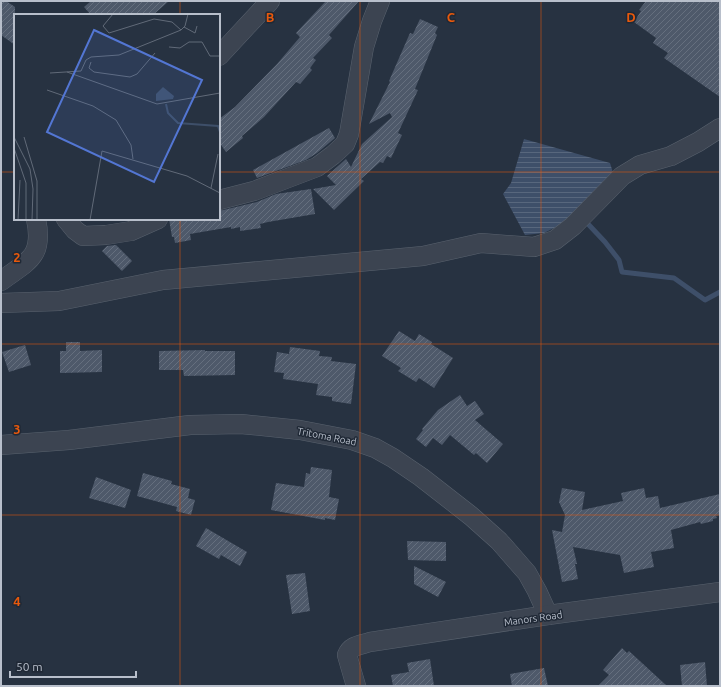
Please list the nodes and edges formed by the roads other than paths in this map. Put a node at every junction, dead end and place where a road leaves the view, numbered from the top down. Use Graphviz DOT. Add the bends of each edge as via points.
graph roads {
  1 [pos="270,1"];
  2 [pos="380,1"];
  3 [pos="220,55"];
  4 [pos="720,128"];
  5 [pos="220,200"];
  6 [pos="36,220"];
  7 [pos="67,220"];
  8 [pos="156,220"];
  9 [pos="1,281"];
  10 [pos="1,303"];
  11 [pos="1,444"];
  12 [pos="720,592"];
  13 [pos="548,615"];
  14 [pos="356,686"];
  1 -- 3 [label="street"];
  2 -- 5 [label="street" via="364,47 349,134 345,144 317,167 254,191"];
  4 -- 10 [label="street" via="671,156 640,165 622,176 573,226 555,240 534,247 481,243 423,256 162,280 59,301"];
  6 -- 9 [label="street" via="38,241 30,260"];
  7 -- 8 [label="street" via="83,236 131,231"];
  11 -- 13 [label="street, Tritoma Road" via="69,440 190,425 241,424 300,430 352,440 393,458 471,516 499,541 527,572"];
  12 -- 13 [label="street, Manors Road"];
  13 -- 14 [label="street, Manors Road" via="370,642 354,647 347,655"];
}
